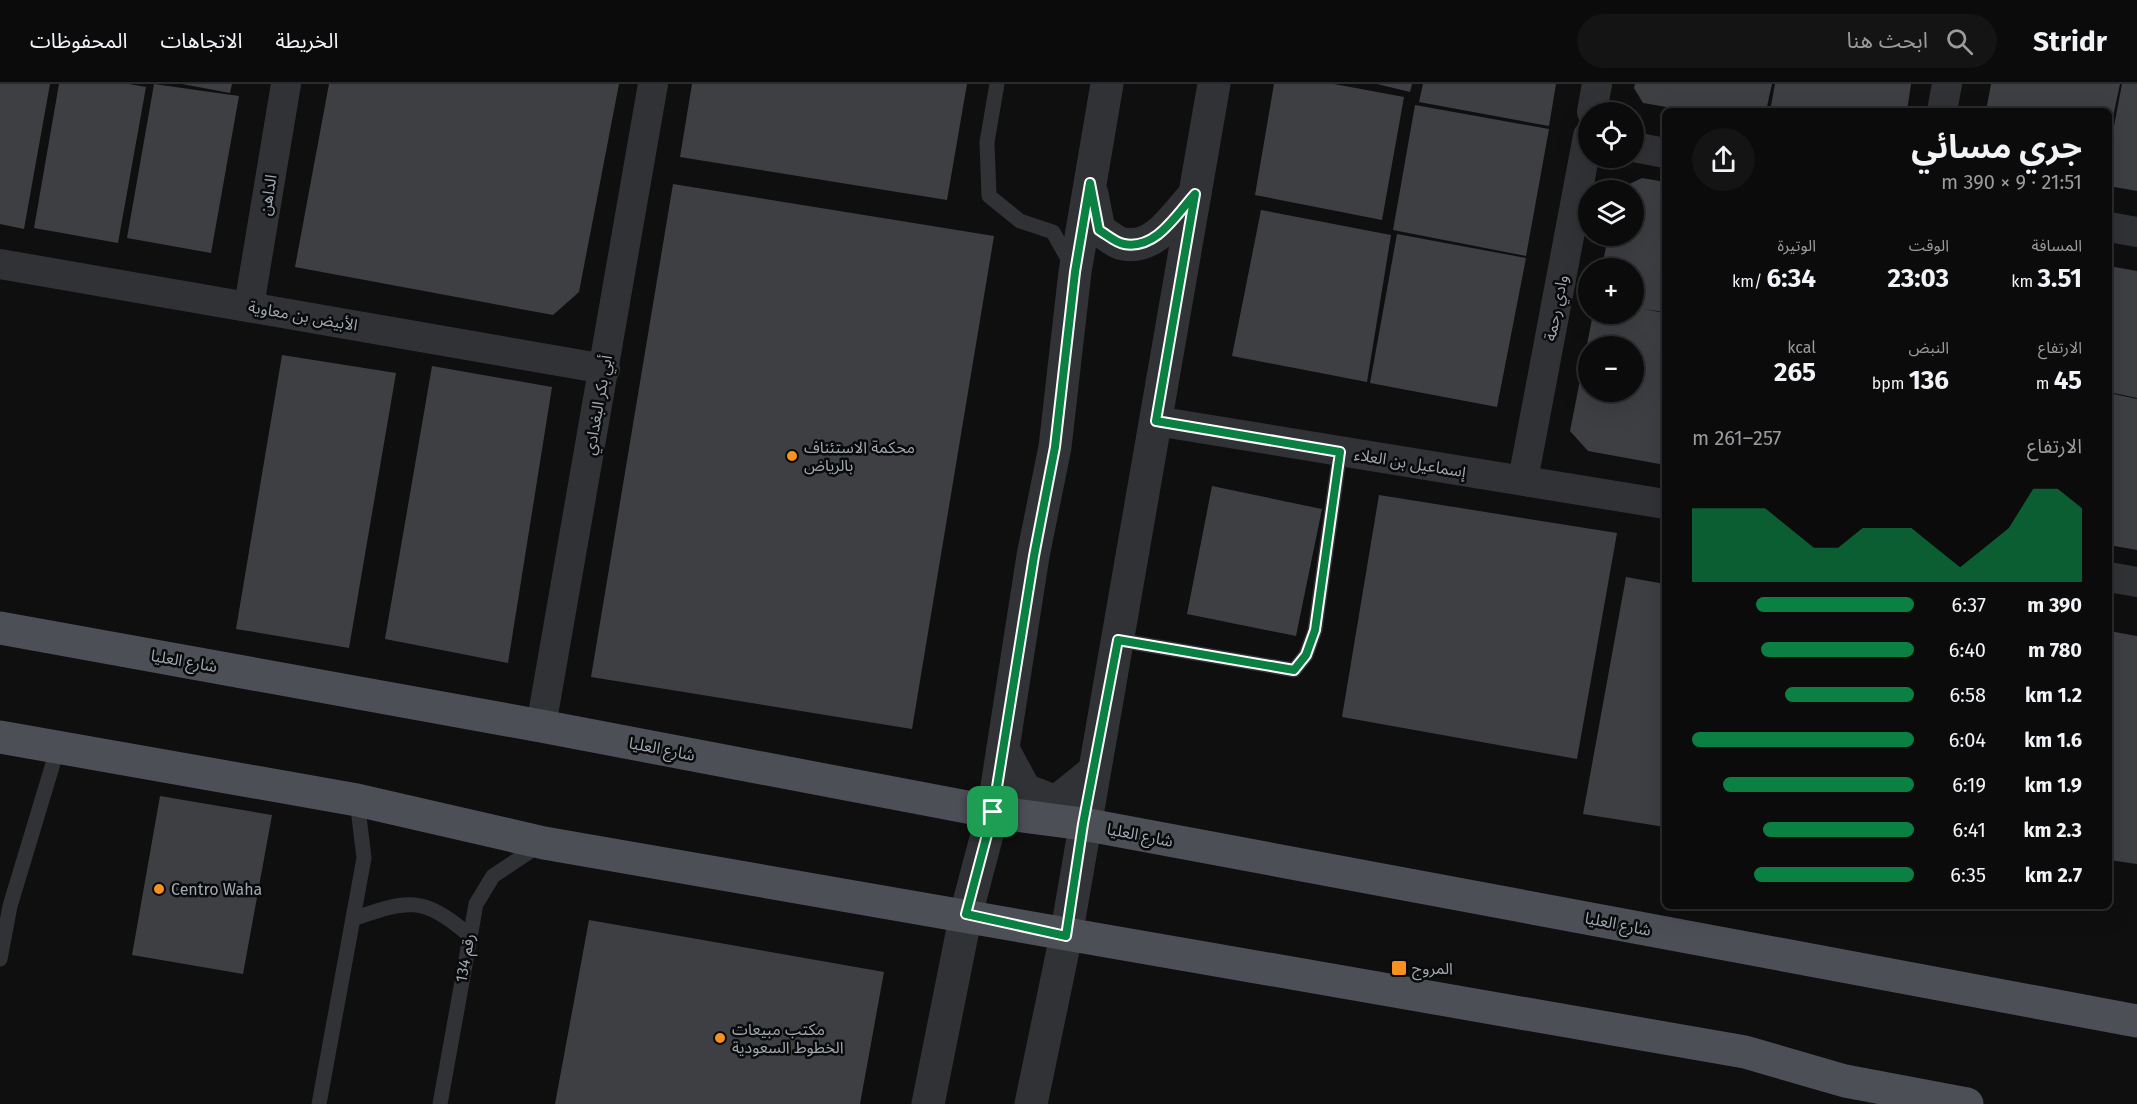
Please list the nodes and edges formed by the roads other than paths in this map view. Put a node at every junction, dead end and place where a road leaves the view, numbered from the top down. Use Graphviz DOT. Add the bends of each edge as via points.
graph roads {
  1 [pos="286,84"];
  2 [pos="653,84"];
  3 [pos="997,84"];
  4 [pos="1107,84"];
  5 [pos="1214,84"];
  6 [pos="1597,84"];
  7 [pos="1947,84"];
  8 [pos="1594,102"];
  9 [pos="1943,108"];
  10 [pos="1644,149"];
  11 [pos="1662,152"];
  12 [pos="1582,168"];
  13 [pos="1090,183"];
  14 [pos="1195,194"];
  15 [pos="2112,228"];
  16 [pos="2137,232"];
  17 [pos="0,264"];
  18 [pos="1075,272"];
  19 [pos="249,306"];
  20 [pos="605,369"];
  21 [pos="1156,421"];
  22 [pos="1340,452"];
  23 [pos="1523,480"];
  24 [pos="1662,503"];
  25 [pos="2112,578"];
  26 [pos="2137,582"];
  27 [pos="0,628"];
  28 [pos="1118,640"];
  29 [pos="541,726"];
  30 [pos="0,737"];
  31 [pos="58,747"];
  32 [pos="1003,749"];
  33 [pos="1093,772"];
  34 [pos="357,800"];
  35 [pos="993,812"];
  36 [pos="1083,824"];
  37 [pos="544,843"];
  38 [pos="966,914"];
  39 [pos="353,919"];
  40 [pos="469,935"];
  41 [pos="1066,936"];
  42 [pos="0,959"];
  43 [pos="2137,1021"];
  44 [pos="319,1104"];
  45 [pos="440,1104"];
  46 [pos="928,1104"];
  47 [pos="1032,1104"];
  48 [pos="1966,1104"];
  1 -- 19 [label="street, الداهن"];
  2 -- 20 [label="street, أبي بكر البغدادي"];
  3 -- 18 [label="lane" via="987,142 989,196 1020,221 1053,232"];
  4 -- 13 [label="street"];
  5 -- 14 [label="street"];
  6 -- 8 [label="street"];
  7 -- 9 [label="street"];
  10 -- 11 [label="street"];
  12 -- 23 [label="street, وادي رحمة"];
  13 -- 14 [label="street" via="1099,230 1122,244 1143,244 1158,234"];
  13 -- 18 [label="street"];
  14 -- 21 [label="street"];
  15 -- 16 [label="street"];
  17 -- 19 [label="street, الأبيض بن معاوية"];
  18 -- 32 [label="street" via="1055,447"];
  19 -- 20 [label="street, الأبيض بن معاوية"];
  20 -- 29 [label="street, أبي بكر البغدادي"];
  21 -- 22 [label="street, إسماعيل بن العلاء"];
  21 -- 28 [label="street"];
  22 -- 23 [label="street, إسماعيل بن العلاء"];
  22 -- 28 [label="lane" via="1315,630 1306,655 1294,670"];
  23 -- 24 [label="street, إسماعيل بن العلاء"];
  25 -- 26 [label="street"];
  27 -- 29 [label="main road, شارع العليا"];
  28 -- 33 [label="street"];
  29 -- 35 [label="main road, شارع العليا"];
  30 -- 31 [label="main road"];
  31 -- 34 [label="main road"];
  31 -- 42 [label="lane" via="9,906"];
  32 -- 33 [label="street" via="1025,790 1056,801"];
  32 -- 35 [label="street"];
  33 -- 36 [label="street"];
  34 -- 37 [label="main road"];
  34 -- 39 [label="lane" via="364,858"];
  35 -- 36 [label="main road, شارع العليا"];
  35 -- 38 [label="street"];
  36 -- 41 [label="street"];
  36 -- 43 [label="main road, شارع العليا"];
  37 -- 38 [label="main road"];
  37 -- 40 [label="lane, رقم 134" via="493,876 476,904"];
  38 -- 41 [label="main road"];
  38 -- 46 [label="street"];
  39 -- 40 [label="lane" via="394,904 423,904"];
  39 -- 44 [label="lane"];
  40 -- 45 [label="lane, رقم 134"];
  41 -- 47 [label="street"];
  41 -- 48 [label="main road" via="1745,1052 1845,1081"];
}
